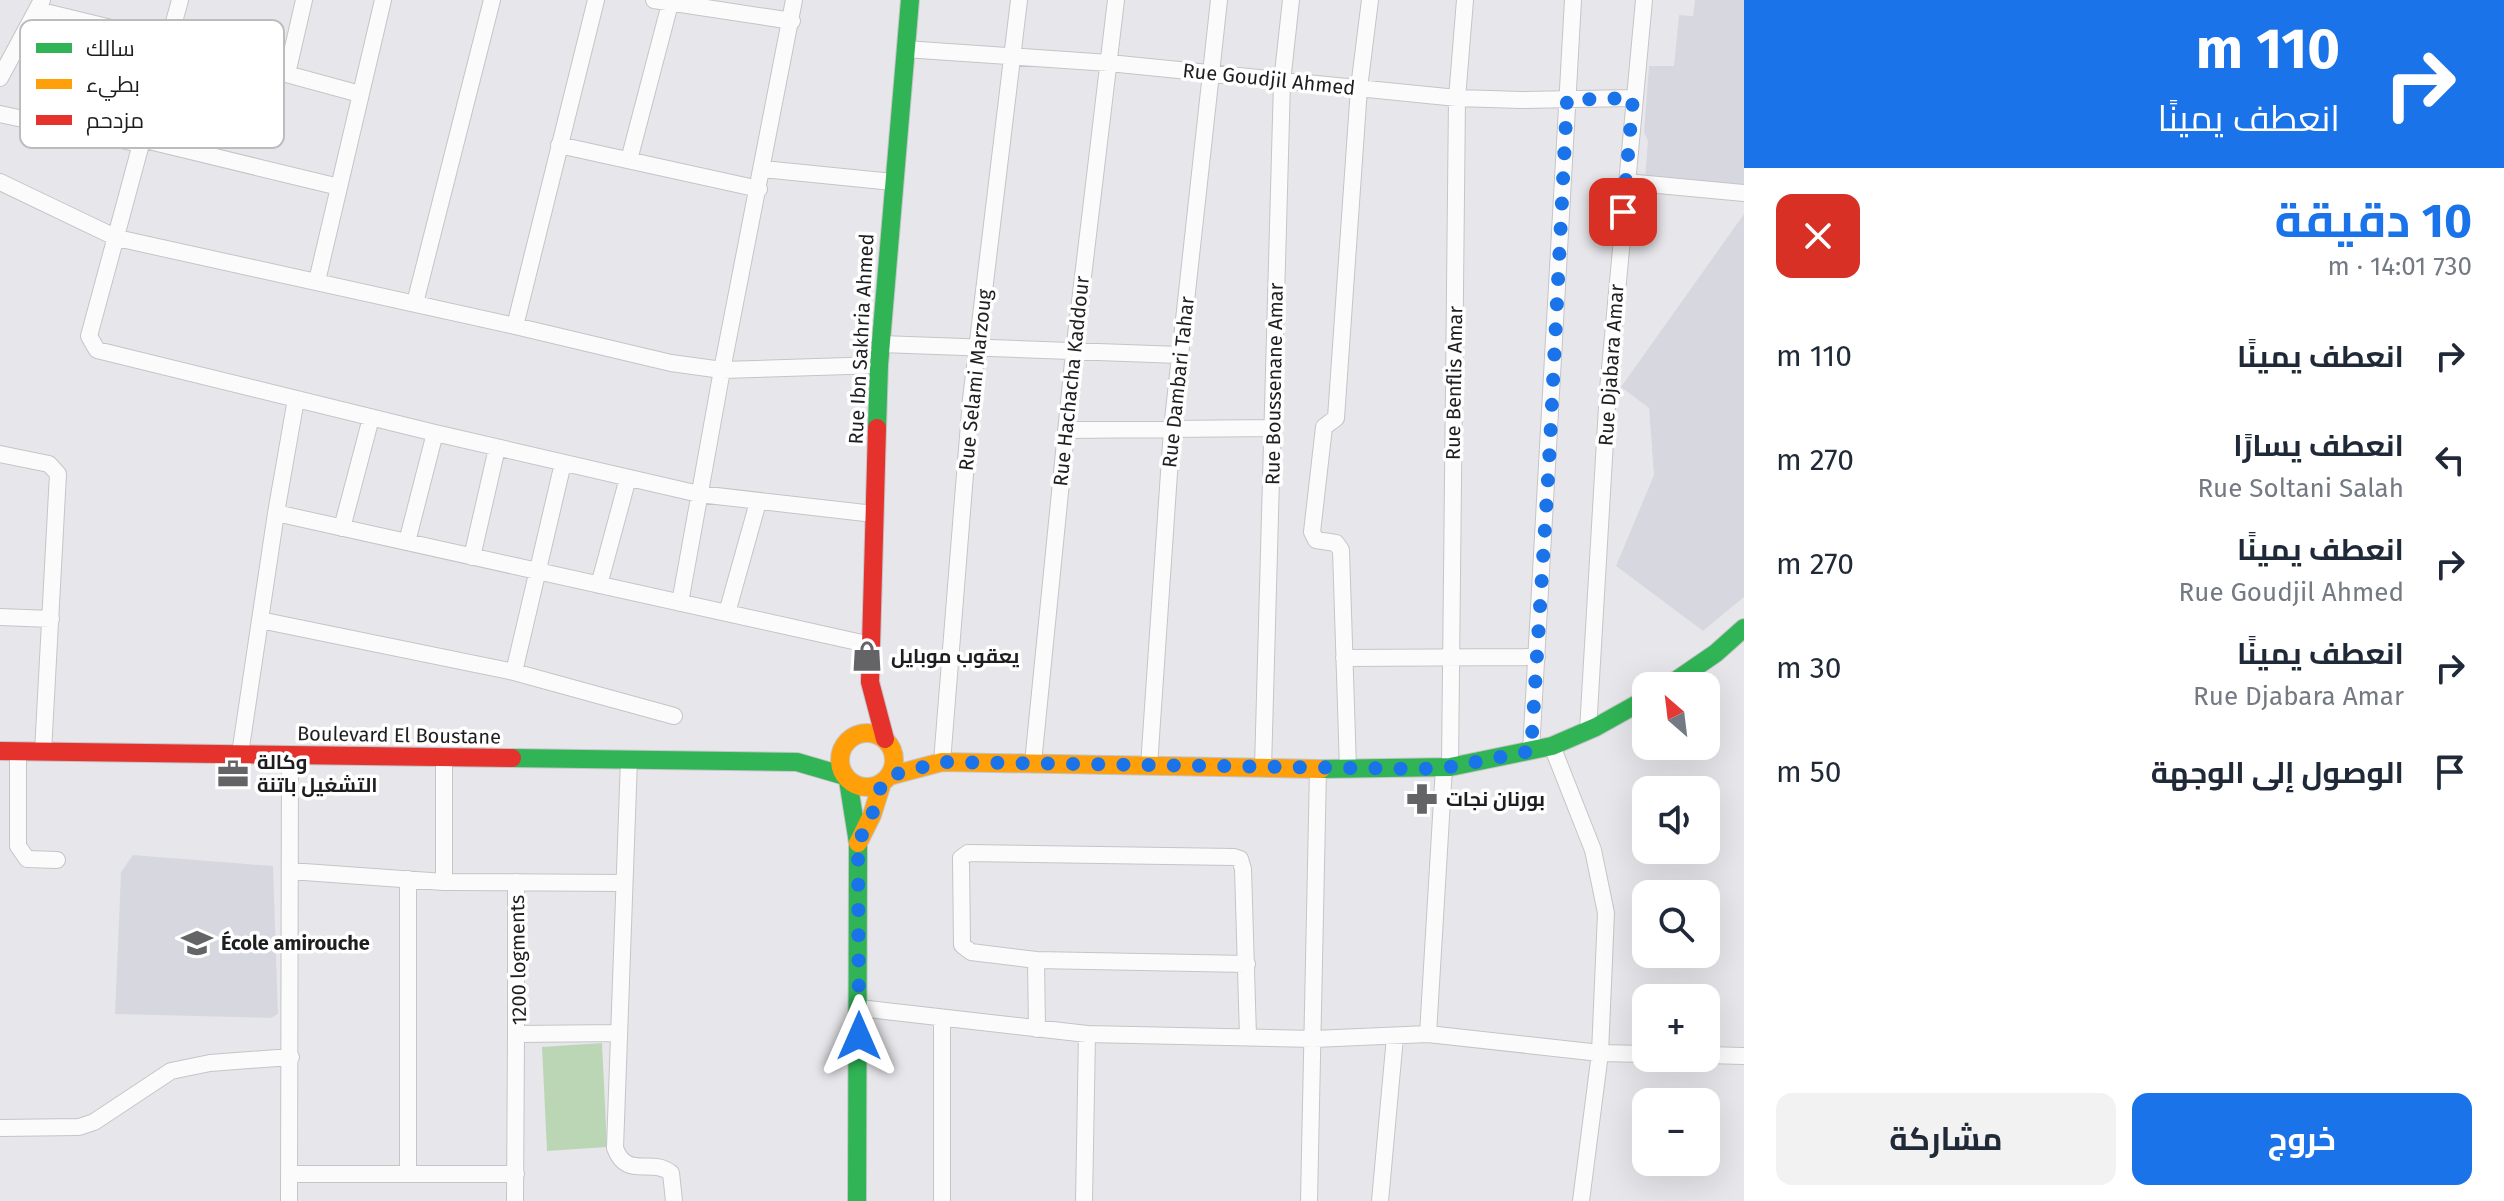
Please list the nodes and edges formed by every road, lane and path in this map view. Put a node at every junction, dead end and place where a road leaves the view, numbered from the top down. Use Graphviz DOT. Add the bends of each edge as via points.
graph roads {
  1 [pos="180,0"];
  2 [pos="304,0"];
  3 [pos="383,0"];
  4 [pos="492,0"];
  5 [pos="596,0"];
  6 [pos="794,0"];
  7 [pos="910,0"];
  8 [pos="1019,0"];
  9 [pos="1116,0"];
  10 [pos="1219,0"];
  11 [pos="1291,0"];
  12 [pos="1370,0"];
  13 [pos="1465,0"];
  14 [pos="1573,0"];
  15 [pos="1644,0"];
  16 [pos="665,1"];
  17 [pos="39,5"];
  18 [pos="92,20"];
  19 [pos="175,20"];
  20 [pos="792,21"];
  21 [pos="20,41"];
  22 [pos="905,49"];
  23 [pos="1013,56"];
  24 [pos="1109,63"];
  25 [pos="284,73"];
  26 [pos="287,74"];
  27 [pos="1211,74"];
  28 [pos="0,78"];
  29 [pos="1282,82"];
  30 [pos="1359,88"];
  31 [pos="360,94"];
  32 [pos="1457,98"];
  33 [pos="1633,98"];
  34 [pos="1567,100"];
  35 [pos="0,114"];
  36 [pos="20,118"];
  37 [pos="559,145"];
  38 [pos="140,148"];
  39 [pos="167,148"];
  40 [pos="629,160"];
  41 [pos="763,169"];
  42 [pos="0,182"];
  43 [pos="893,182"];
  44 [pos="1626,182"];
  45 [pos="339,187"];
  46 [pos="759,189"];
  47 [pos="1744,193"];
  48 [pos="117,238"];
  49 [pos="317,281"];
  50 [pos="415,303"];
  51 [pos="515,326"];
  52 [pos="881,344"];
  53 [pos="978,348"];
  54 [pos="1074,352"];
  55 [pos="1180,355"];
  56 [pos="879,365"];
  57 [pos="722,370"];
  58 [pos="296,399"];
  59 [pos="371,418"];
  60 [pos="1272,428"];
  61 [pos="1172,429"];
  62 [pos="1066,430"];
  63 [pos="435,433"];
  64 [pos="497,448"];
  65 [pos="0,454"];
  66 [pos="563,463"];
  67 [pos="628,478"];
  68 [pos="699,494"];
  69 [pos="758,502"];
  70 [pos="276,513"];
  71 [pos="874,514"];
  72 [pos="342,528"];
  73 [pos="407,542"];
  74 [pos="472,557"];
  75 [pos="539,572"];
  76 [pos="599,585"];
  77 [pos="680,603"];
  78 [pos="727,613"];
  79 [pos="0,617"];
  80 [pos="51,619"];
  81 [pos="260,620"];
  82 [pos="1744,628"];
  83 [pos="871,645"];
  84 [pos="1537,657"];
  85 [pos="1344,658"];
  86 [pos="1450,659"];
  87 [pos="514,672"];
  88 [pos="1688,672"];
  89 [pos="870,682"];
  90 [pos="1632,706"];
  91 [pos="674,716"];
  92 [pos="1588,730"];
  93 [pos="849,739"];
  94 [pos="888,743"];
  95 [pos="1552,746"];
  96 [pos="9,751"];
  97 [pos="1531,751"];
  98 [pos="43,752"];
  99 [pos="240,754"];
  100 [pos="290,755"];
  101 [pos="444,757"];
  102 [pos="629,759"];
  103 [pos="797,762"];
  104 [pos="940,762"];
  105 [pos="1033,763"];
  106 [pos="1149,766"];
  107 [pos="1447,767"];
  108 [pos="1263,768"];
  109 [pos="1318,769"];
  110 [pos="1348,769"];
  111 [pos="847,778"];
  112 [pos="885,779"];
  113 [pos="858,843"];
  114 [pos="57,860"];
  115 [pos="290,871"];
  116 [pos="408,879"];
  117 [pos="444,882"];
  118 [pos="516,882"];
  119 [pos="624,883"];
  120 [pos="1036,960"];
  121 [pos="1247,964"];
  122 [pos="859,1008"];
  123 [pos="942,1019"];
  124 [pos="1037,1029"];
  125 [pos="619,1033"];
  126 [pos="516,1034"];
  127 [pos="1087,1034"];
  128 [pos="1428,1034"];
  129 [pos="1248,1037"];
  130 [pos="1395,1037"];
  131 [pos="1314,1039"];
  132 [pos="1600,1053"];
  133 [pos="1632,1054"];
  134 [pos="1720,1055"];
  135 [pos="1744,1056"];
  136 [pos="291,1057"];
  137 [pos="0,1128"];
  138 [pos="290,1174"];
  139 [pos="408,1174"];
  140 [pos="516,1174"];
  141 [pos="289,1201"];
  142 [pos="515,1201"];
  143 [pos="674,1201"];
  144 [pos="857,1201"];
  145 [pos="942,1201"];
  146 [pos="1084,1201"];
  147 [pos="1309,1201"];
  148 [pos="1380,1201"];
  149 [pos="1581,1201"];
  1 -- 19 [label="street"];
  2 -- 26 [label="street"];
  3 -- 31 [label="street"];
  4 -- 50 [label="street"];
  5 -- 37 [label="street"];
  6 -- 20 [label="street"];
  7 -- 22 [label="main road, Rue Ibn Sakhria Ahmed"];
  8 -- 23 [label="street, Rue Selami Marzoug"];
  9 -- 24 [label="street, Rue Hachacha Kaddour"];
  10 -- 27 [label="street, Rue Dambari Tahar"];
  11 -- 29 [label="street, Rue Boussenane Amar"];
  12 -- 30 [label="street"];
  13 -- 32 [label="street, Rue Benflis Amar"];
  14 -- 34 [label="street"];
  15 -- 33 [label="street, Rue Djabara Amar"];
  16 -- 20 [label="street"];
  16 -- 40 [label="street"];
  17 -- 18 [label="street"];
  20 -- 41 [label="street"];
  21 -- 28 [label="street"];
  22 -- 23 [label="street, Rue Goudjil Ahmed"];
  22 -- 43 [label="main road, Rue Ibn Sakhria Ahmed"];
  23 -- 24 [label="street, Rue Goudjil Ahmed"];
  23 -- 53 [label="street, Rue Selami Marzoug"];
  24 -- 27 [label="street, Rue Goudjil Ahmed"];
  24 -- 54 [label="street, Rue Hachacha Kaddour"];
  25 -- 26 [label="street"];
  26 -- 31 [label="street"];
  27 -- 29 [label="street, Rue Goudjil Ahmed"];
  27 -- 55 [label="street, Rue Dambari Tahar"];
  29 -- 30 [label="street, Rue Goudjil Ahmed"];
  29 -- 60 [label="street, Rue Boussenane Amar"];
  30 -- 32 [label="street, Rue Goudjil Ahmed"];
  30 -- 85 [label="street" via="1336,418 1324,427 1312,532 1316,540 1336,543 1341,550"];
  31 -- 45 [label="street"];
  32 -- 34 [label="street, Rue Goudjil Ahmed"];
  32 -- 86 [label="street, Rue Benflis Amar"];
  33 -- 34 [label="street, Rue Goudjil Ahmed"];
  33 -- 44 [label="street, Rue Djabara Amar"];
  34 -- 84 [label="street"];
  35 -- 36 [label="street"];
  37 -- 40 [label="street"];
  37 -- 51 [label="street"];
  38 -- 48 [label="street"];
  39 -- 45 [label="street"];
  40 -- 46 [label="street"];
  41 -- 43 [label="street"];
  41 -- 46 [label="street"];
  42 -- 48 [label="street"];
  43 -- 52 [label="main road, Rue Ibn Sakhria Ahmed"];
  44 -- 47 [label="street"];
  44 -- 92 [label="street, Rue Djabara Amar"];
  45 -- 49 [label="street"];
  46 -- 57 [label="street"];
  48 -- 49 [label="street"];
  48 -- 58 [label="street" via="89,336 97,350"];
  49 -- 50 [label="street"];
  50 -- 51 [label="street"];
  51 -- 57 [label="street"];
  52 -- 53 [label="street"];
  52 -- 56 [label="main road, Rue Ibn Sakhria Ahmed"];
  53 -- 54 [label="street"];
  53 -- 104 [label="street, Rue Selami Marzoug"];
  54 -- 55 [label="street"];
  54 -- 62 [label="street, Rue Hachacha Kaddour"];
  55 -- 61 [label="street, Rue Dambari Tahar"];
  56 -- 57 [label="street"];
  56 -- 71 [label="main road, Rue Ibn Sakhria Ahmed"];
  57 -- 68 [label="street"];
  58 -- 59 [label="street"];
  58 -- 70 [label="street"];
  59 -- 63 [label="street"];
  59 -- 72 [label="street"];
  60 -- 61 [label="street"];
  60 -- 108 [label="street, Rue Boussenane Amar"];
  61 -- 62 [label="street"];
  61 -- 106 [label="street, Rue Dambari Tahar"];
  62 -- 105 [label="street, Rue Hachacha Kaddour"];
  63 -- 64 [label="street"];
  63 -- 73 [label="street"];
  64 -- 66 [label="street"];
  64 -- 74 [label="street"];
  65 -- 80 [label="street" via="49,464 58,474"];
  66 -- 67 [label="street"];
  66 -- 75 [label="street"];
  67 -- 68 [label="street"];
  67 -- 76 [label="street"];
  68 -- 69 [label="street"];
  68 -- 77 [label="street"];
  69 -- 71 [label="street"];
  69 -- 78 [label="street"];
  70 -- 72 [label="street"];
  70 -- 81 [label="street"];
  71 -- 83 [label="main road, Rue Ibn Sakhria Ahmed"];
  72 -- 73 [label="street"];
  73 -- 74 [label="street"];
  74 -- 75 [label="street"];
  75 -- 76 [label="street"];
  75 -- 87 [label="street"];
  76 -- 77 [label="street"];
  77 -- 78 [label="street"];
  78 -- 83 [label="street"];
  79 -- 80 [label="street"];
  80 -- 98 [label="street"];
  81 -- 87 [label="street"];
  81 -- 99 [label="street"];
  82 -- 88 [label="main road"];
  83 -- 89 [label="main road, Rue Ibn Sakhria Ahmed"];
  84 -- 86 [label="street"];
  84 -- 97 [label="street"];
  85 -- 86 [label="street"];
  85 -- 110 [label="street"];
  86 -- 107 [label="street, Rue Benflis Amar"];
  87 -- 91 [label="street"];
  89 -- 93 [label="main road"];
  89 -- 94 [label="main road"];
  90 -- 92 [label="main road"];
  92 -- 95 [label="main road"];
  93 -- 94 [label="main road" via="871,732"];
  93 -- 103 [label="main road"];
  93 -- 111 [label="main road" via="839,763"];
  94 -- 104 [label="main road"];
  94 -- 112 [label="main road" via="894,765"];
  95 -- 97 [label="main road"];
  95 -- 132 [label="street" via="1593,850 1606,913"];
  96 -- 98 [label="main road, Boulevard El Boustane"];
  96 -- 114 [label="street" via="18,846 27,859"];
  97 -- 107 [label="main road"];
  98 -- 99 [label="main road, Boulevard El Boustane"];
  99 -- 100 [label="main road, Boulevard El Boustane"];
  100 -- 101 [label="main road, Boulevard El Boustane"];
  100 -- 115 [label="street"];
  101 -- 102 [label="main road, Boulevard El Boustane"];
  101 -- 117 [label="street"];
  102 -- 103 [label="main road, Boulevard El Boustane"];
  102 -- 119 [label="street"];
  103 -- 111 [label="main road"];
  104 -- 105 [label="main road"];
  104 -- 112 [label="main road"];
  105 -- 106 [label="main road"];
  106 -- 108 [label="main road"];
  107 -- 110 [label="main road"];
  107 -- 128 [label="street, Rue Benflis Amar"];
  108 -- 109 [label="main road"];
  109 -- 110 [label="main road"];
  109 -- 131 [label="street"];
  111 -- 112 [label="main road" via="863,787"];
  111 -- 113 [label="main road"];
  112 -- 113 [label="main road"];
  113 -- 122 [label="main road"];
  115 -- 116 [label="street"];
  115 -- 136 [label="street"];
  116 -- 117 [label="street"];
  116 -- 139 [label="street"];
  117 -- 118 [label="street"];
  118 -- 119 [label="street"];
  118 -- 126 [label="street, 1200 logments"];
  119 -- 125 [label="street"];
  120 -- 121 [label="street"];
  120 -- 121 [label="street" via="964,948 964,855 1237,858 1243,869"];
  120 -- 124 [label="street"];
  121 -- 129 [label="street"];
  122 -- 123 [label="street"];
  122 -- 144 [label="main road"];
  123 -- 124 [label="street"];
  123 -- 145 [label="street"];
  124 -- 127 [label="street"];
  125 -- 126 [label="street, 1200 logments"];
  125 -- 143 [label="street" via="615,1148 622,1163 662,1167 671,1173"];
  126 -- 140 [label="street"];
  127 -- 129 [label="street"];
  127 -- 146 [label="street"];
  128 -- 130 [label="street"];
  128 -- 132 [label="street"];
  129 -- 131 [label="street"];
  130 -- 131 [label="street"];
  130 -- 148 [label="street"];
  131 -- 147 [label="street"];
  132 -- 133 [label="street"];
  132 -- 149 [label="street"];
  134 -- 135 [label="street"];
  136 -- 137 [label="street" via="171,1071 79,1127"];
  136 -- 138 [label="street"];
  138 -- 139 [label="street"];
  138 -- 141 [label="street"];
  139 -- 140 [label="street"];
  140 -- 142 [label="street"];
}
